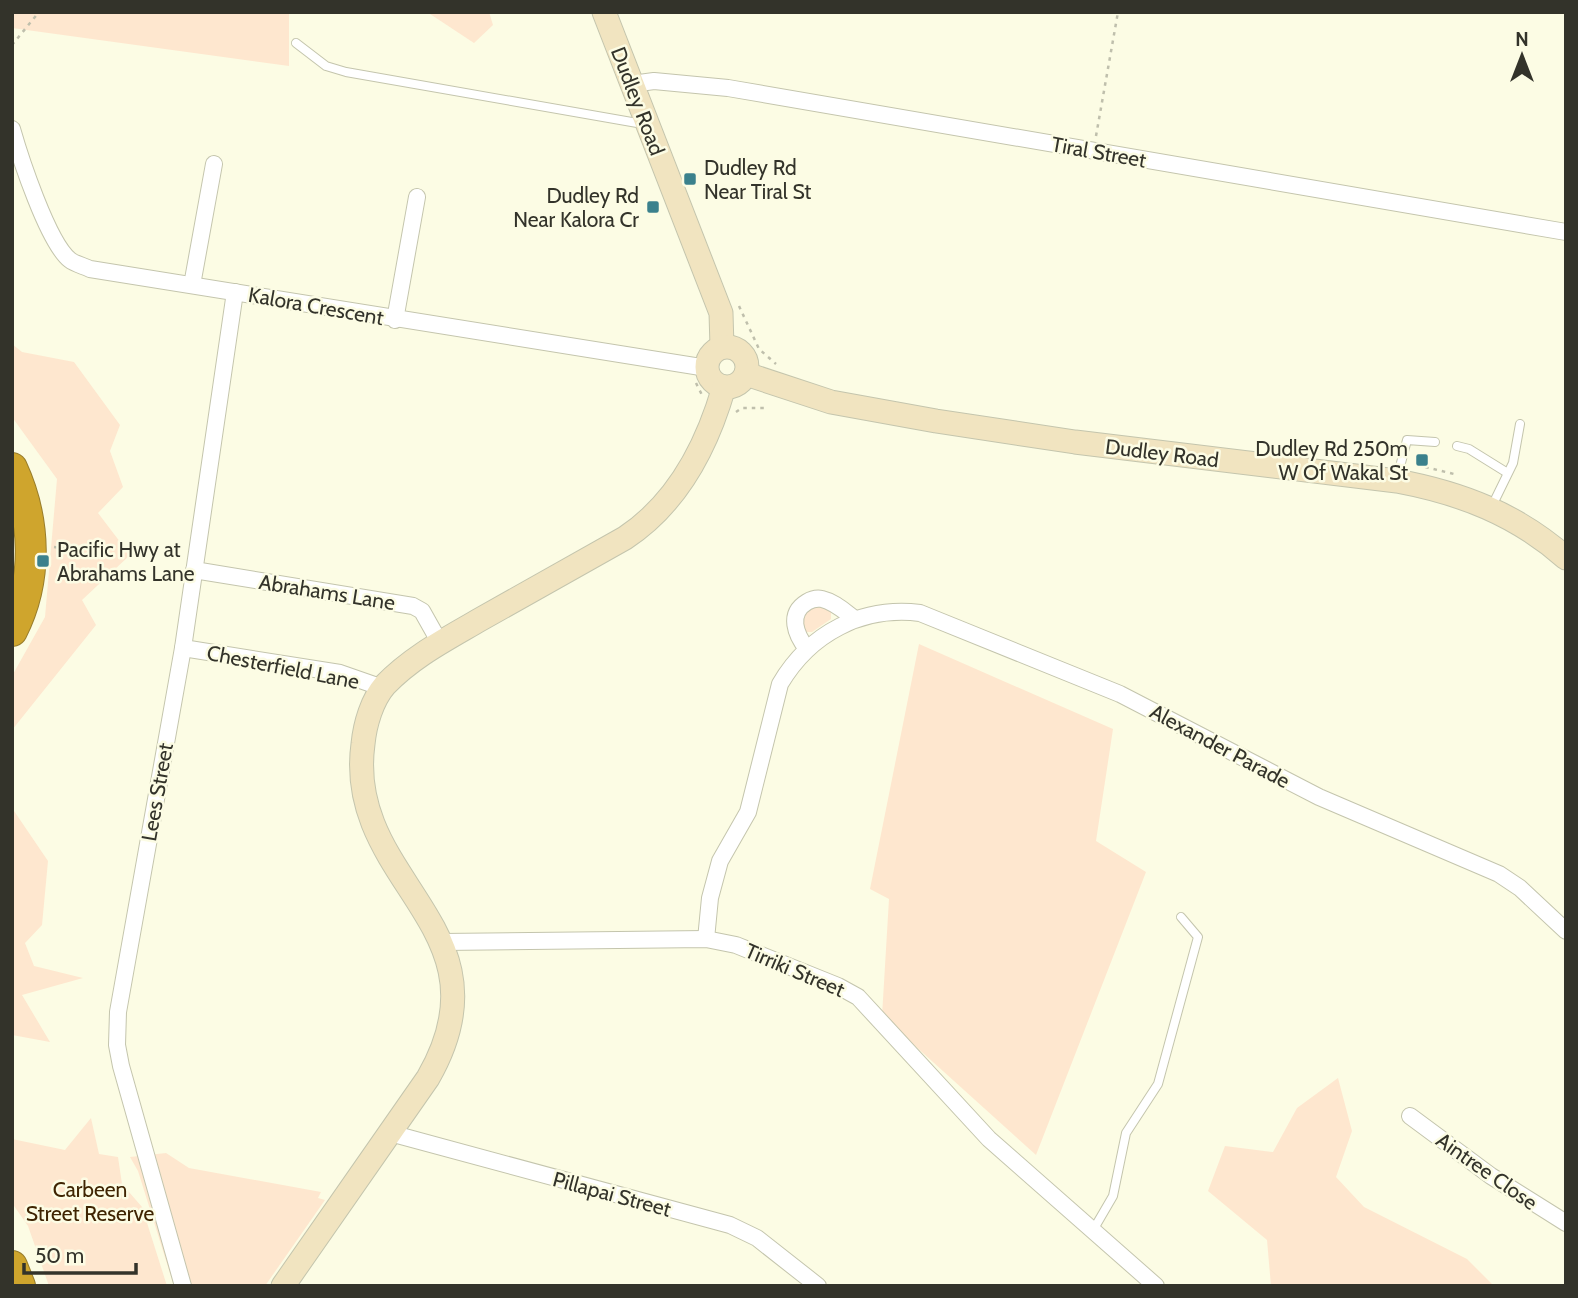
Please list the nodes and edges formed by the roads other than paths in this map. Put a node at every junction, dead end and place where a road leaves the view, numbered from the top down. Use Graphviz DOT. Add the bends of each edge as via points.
graph roads {
  1 [pos="604,12"];
  2 [pos="296,43"];
  3 [pos="632,84"];
  4 [pos="647,125"];
  5 [pos="12,129"];
  6 [pos="214,164"];
  7 [pos="417,197"];
  8 [pos="1566,232"];
  9 [pos="192,285"];
  10 [pos="235,292"];
  11 [pos="395,320"];
  12 [pos="722,347"];
  13 [pos="746,374"];
  14 [pos="701,375"];
  15 [pos="724,387"];
  16 [pos="1520,424"];
  17 [pos="1435,442"];
  18 [pos="1457,446"];
  19 [pos="12,468"];
  20 [pos="1399,472"];
  21 [pos="1506,472"];
  22 [pos="1491,508"];
  23 [pos="1566,558"];
  24 [pos="194,570"];
  25 [pos="855,619"];
  26 [pos="12,631"];
  27 [pos="440,643"];
  28 [pos="183,648"];
  29 [pos="807,649"];
  30 [pos="383,688"];
  31 [pos="1181,917"];
  32 [pos="1566,931"];
  33 [pos="706,939"];
  34 [pos="442,942"];
  35 [pos="1410,1116"];
  36 [pos="390,1133"];
  37 [pos="1566,1223"];
  38 [pos="1092,1232"];
  39 [pos="12,1266"];
  40 [pos="1150,1284"];
  41 [pos="20,1286"];
  42 [pos="183,1286"];
  43 [pos="283,1286"];
  44 [pos="818,1286"];
  1 -- 3 [label="main road, Dudley Road"];
  2 -- 4 [label="lane" via="326,66 346,72"];
  3 -- 4 [label="main road, Dudley Road"];
  3 -- 8 [label="street, Tiral Street" via="654,80 728,88"];
  4 -- 12 [label="main road, Dudley Road" via="721,313"];
  5 -- 9 [label="street, Kalora Crescent" via="30,184 70,260 90,269"];
  6 -- 9 [label="street"];
  7 -- 11 [label="street"];
  9 -- 10 [label="street, Kalora Crescent"];
  10 -- 11 [label="street, Kalora Crescent"];
  10 -- 24 [label="street, Lees Street"];
  11 -- 14 [label="street, Kalora Crescent"];
  12 -- 13 [label="main road" via="744,355"];
  12 -- 14 [label="main road" via="711,354"];
  13 -- 15 [label="main road" via="738,383"];
  13 -- 20 [label="main road, Dudley Road" via="831,402 1075,442"];
  14 -- 15 [label="main road"];
  15 -- 27 [label="main road" via="698,456 651,518 625,538"];
  16 -- 21 [label="lane" via="1514,460"];
  17 -- 20 [label="lane" via="1407,440"];
  18 -- 21 [label="lane"];
  19 -- 26 [label="highway" via="28,518 32,562 28,589"];
  20 -- 22 [label="main road, Dudley Road"];
  21 -- 22 [label="lane"];
  22 -- 23 [label="main road, Dudley Road"];
  24 -- 27 [label="street, Abrahams Lane" via="413,606 422,611"];
  24 -- 28 [label="street, Lees Street"];
  25 -- 29 [label="street, Alexander Parade"];
  25 -- 29 [label="street" via="825,600 804,603 795,620 798,637"];
  25 -- 32 [label="street, Alexander Parade" via="894,610 920,613 1120,694 1287,782 1499,874"];
  27 -- 30 [label="main road" via="421,653"];
  28 -- 30 [label="street, Chesterfield Lane" via="340,673"];
  28 -- 42 [label="street, Lees Street" via="118,1012 117,1045"];
  29 -- 33 [label="street, Alexander Parade" via="790,667 777,692 748,812 720,861"];
  30 -- 34 [label="main road" via="365,729 362,776 366,805 384,849"];
  31 -- 38 [label="lane" via="1198,937 1190,972 1158,1084 1126,1133 1113,1196"];
  33 -- 34 [label="street, Tirriki Street"];
  33 -- 38 [label="street, Tirriki Street" via="736,945 858,997 980,1130"];
  34 -- 36 [label="main road" via="455,996 449,1030 437,1062"];
  35 -- 37 [label="street, Aintree Close" via="1491,1176"];
  36 -- 43 [label="main road"];
  36 -- 44 [label="street, Pillapai Street" via="730,1225 757,1238"];
  38 -- 40 [label="street, Tirriki Street"];
  39 -- 41 [label="highway"];
}
